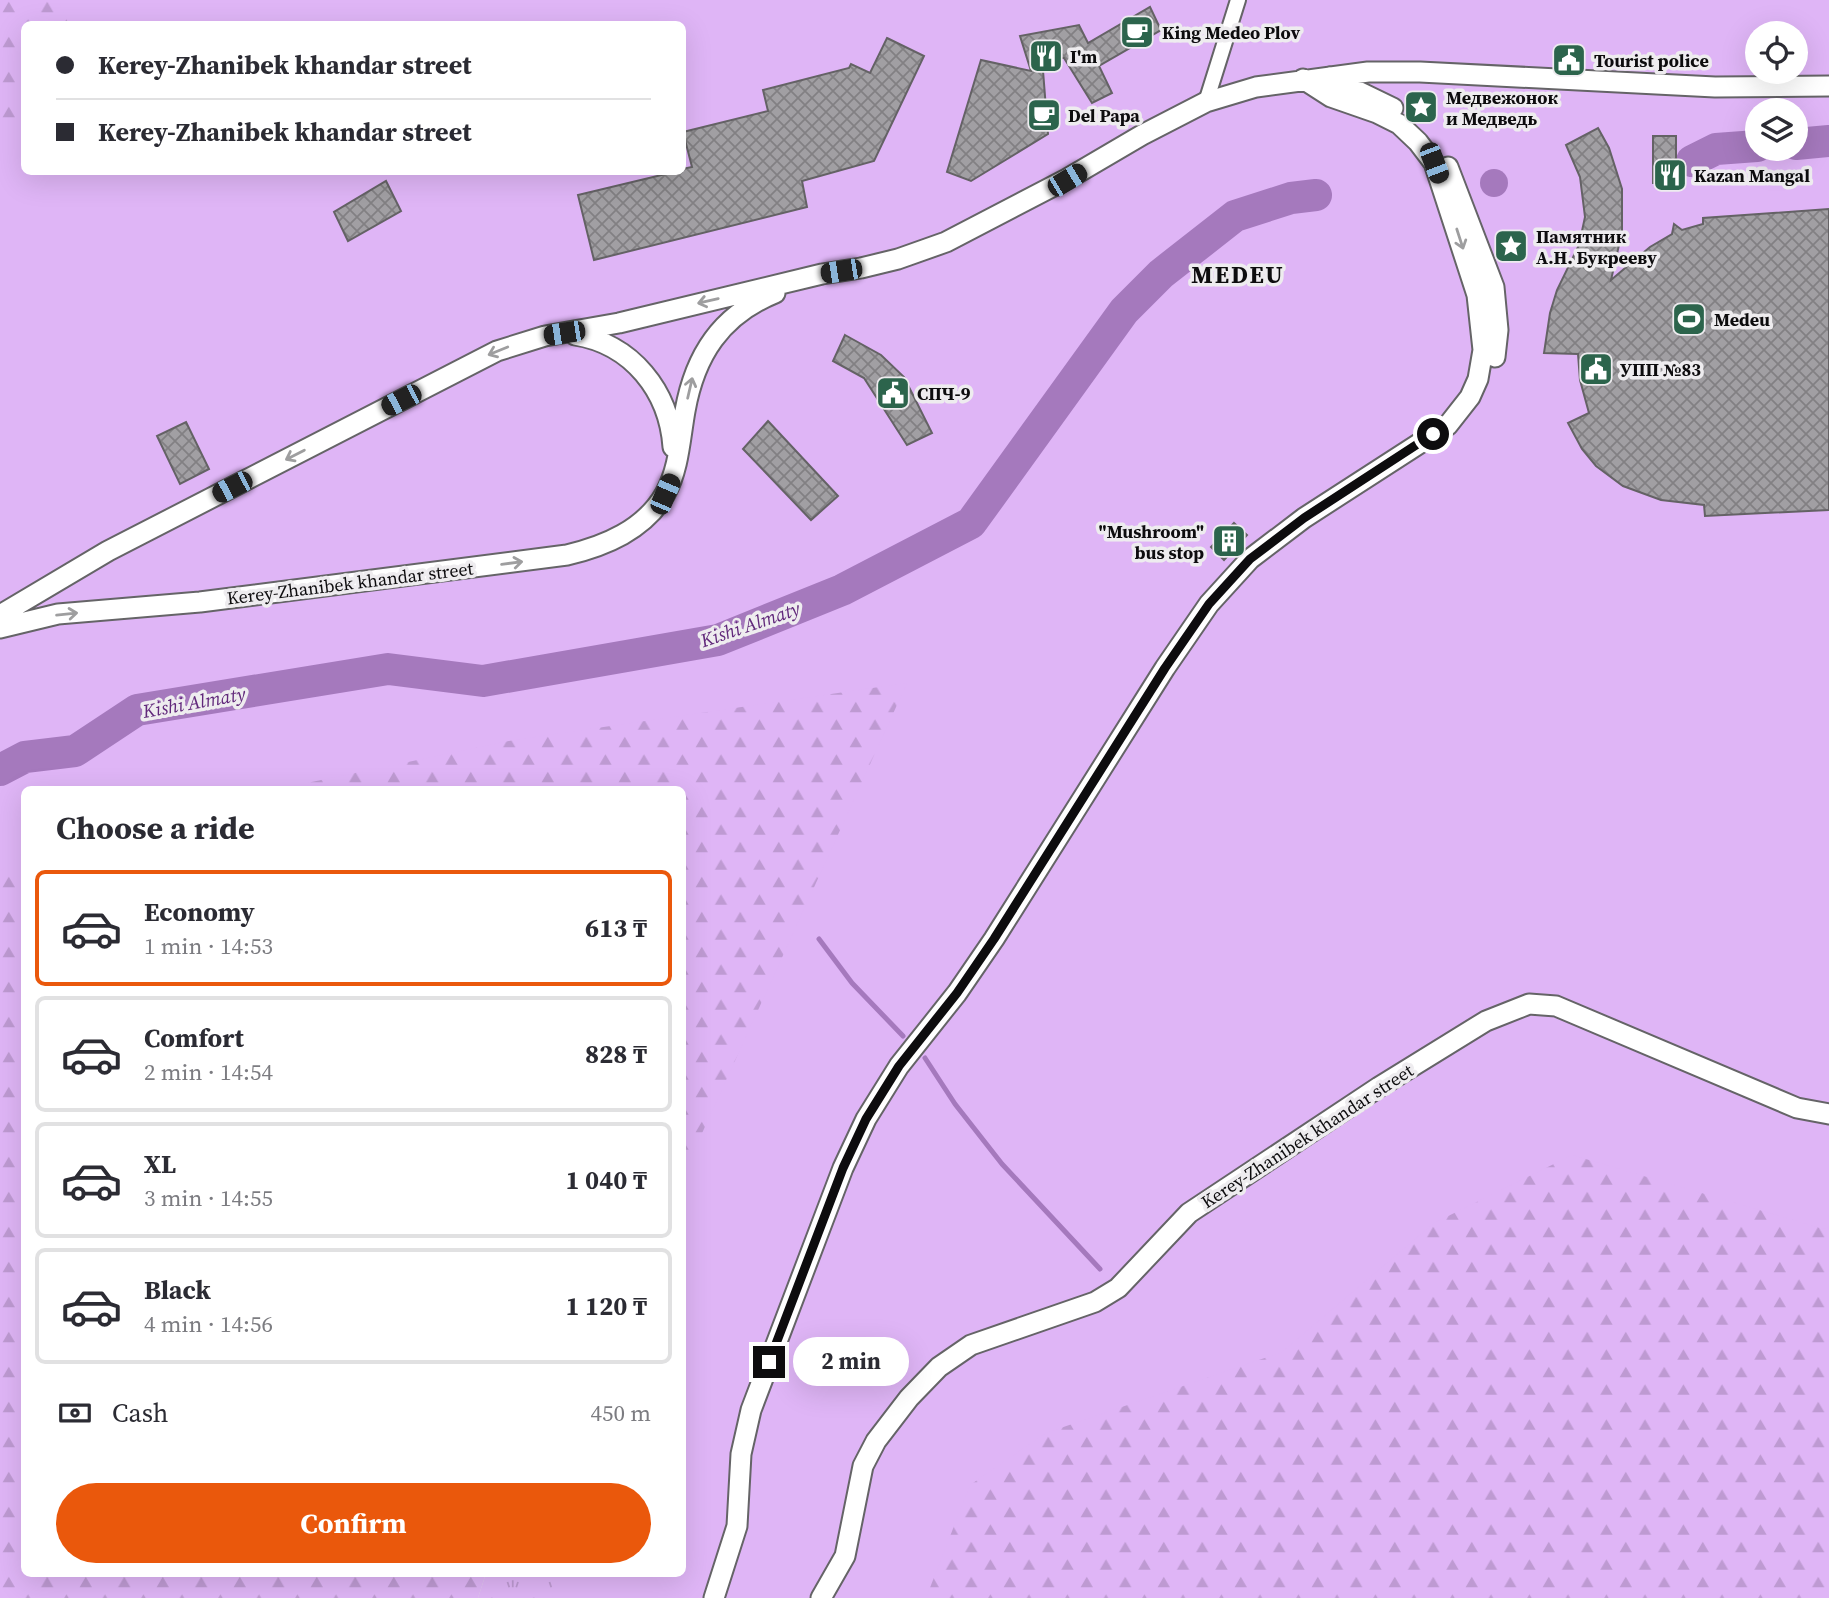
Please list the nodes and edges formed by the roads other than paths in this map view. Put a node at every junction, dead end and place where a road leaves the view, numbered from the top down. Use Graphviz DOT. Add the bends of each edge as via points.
graph roads {
  1 [pos="1238,0"];
  2 [pos="1329,76"];
  3 [pos="1303,79"];
  4 [pos="1829,86"];
  5 [pos="1206,102"];
  6 [pos="822,274"];
  7 [pos="564,333"];
  8 [pos="1495,357"];
  9 [pos="671,479"];
  10 [pos="0,615"];
  11 [pos="0,628"];
  12 [pos="1829,1114"];
  13 [pos="714,1598"];
  14 [pos="821,1598"];
  1 -- 5 [label="street"];
  2 -- 3 [label="street, Kerey-Zhanibek khandar street"];
  2 -- 4 [label="street, Kerey-Zhanibek khandar street" via="1420,72 1714,88"];
  2 -- 8 [label="street" via="1419,126 1440,151 1494,287 1499,330"];
  3 -- 5 [label="street, Kerey-Zhanibek khandar street"];
  3 -- 13 [label="street, one-way" via="1331,97 1399,124 1434,163 1477,295 1482,327 1483,350 1470,397 1448,425 1304,518 1250,559 1209,604 994,939 899,1066 843,1168 751,1410 741,1454 737,1526"];
  5 -- 6 [label="street, Kerey-Zhanibek khandar street" via="946,242 898,259"];
  6 -- 7 [label="street, Kerey-Zhanibek khandar street, one-way"];
  9 -- 6 [label="street, Kerey-Zhanibek khandar street, one-way" via="694,373 707,347 723,326 755,301"];
  7 -- 9 [label="street, Kerey-Zhanibek khandar street" via="608,344 629,358 658,391 672,430"];
  7 -- 10 [label="street, Kerey-Zhanibek khandar street, one-way" via="497,351 108,551"];
  11 -- 9 [label="street, Kerey-Zhanibek khandar street, one-way" via="58,614 200,602 567,555 600,547 639,523 665,494"];
  12 -- 14 [label="street, Kerey-Zhanibek khandar street" via="1797,1108 1556,1006 1529,1004 1486,1021 1189,1213 1118,1288 1095,1302 971,1345 939,1367 909,1398 863,1466 845,1556"];
}
